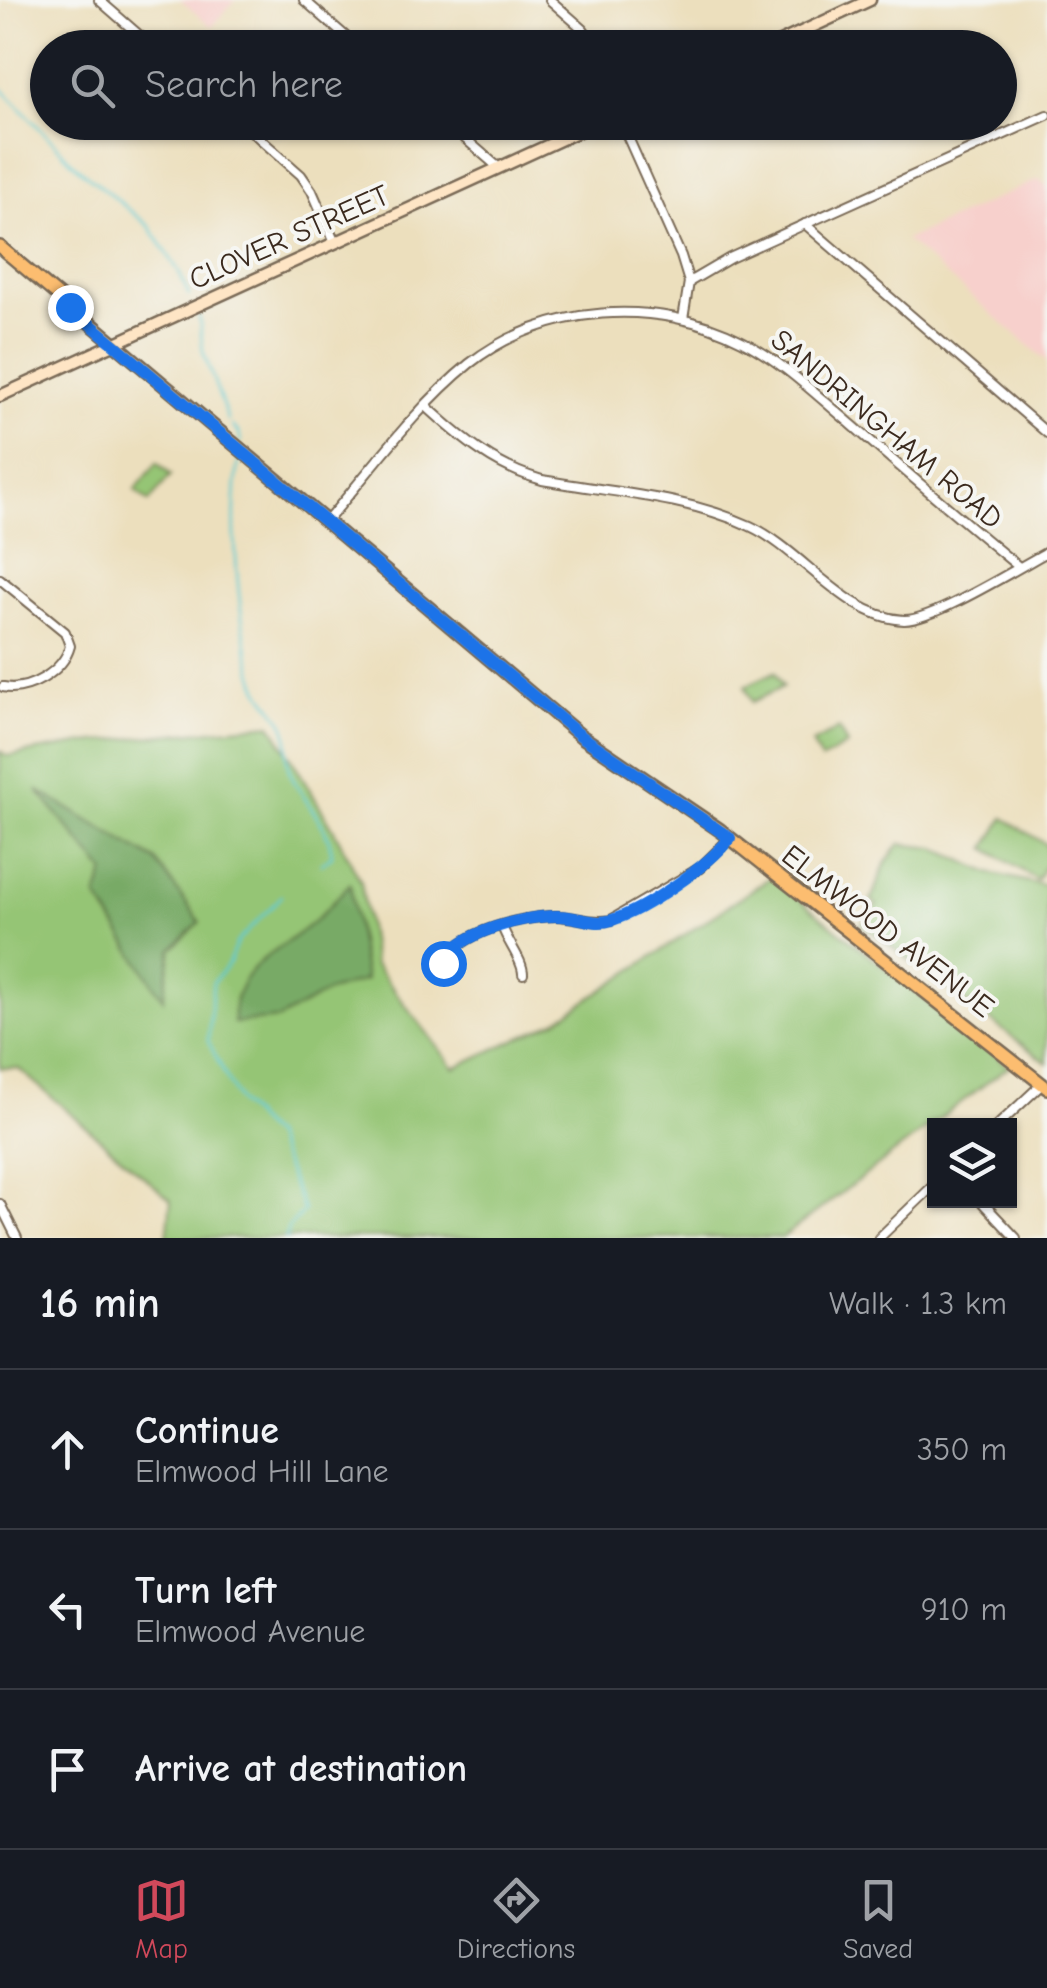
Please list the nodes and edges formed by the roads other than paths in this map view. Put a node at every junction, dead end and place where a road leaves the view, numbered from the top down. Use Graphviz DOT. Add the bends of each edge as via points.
graph roads {
  1 [pos="99,0"];
  2 [pos="304,0"];
  3 [pos="550,0"];
  4 [pos="870,0"];
  5 [pos="133,30"];
  6 [pos="338,30"];
  7 [pos="584,30"];
  8 [pos="805,30"];
  9 [pos="1047,115"];
  10 [pos="1017,129"];
  11 [pos="261,140"];
  12 [pos="467,140"];
  13 [pos="560,140"];
  14 [pos="630,140"];
  15 [pos="991,140"];
  16 [pos="499,168"];
  17 [pos="805,224"];
  18 [pos="335,243"];
  19 [pos="0,247"];
  20 [pos="689,282"];
  21 [pos="683,319"];
  22 [pos="114,344"];
  23 [pos="0,396"];
  24 [pos="426,406"];
  25 [pos="1047,433"];
  26 [pos="326,522"];
  27 [pos="1047,552"];
  28 [pos="1018,568"];
  29 [pos="0,579"];
  30 [pos="2,687"];
  31 [pos="730,838"];
  32 [pos="502,926"];
  33 [pos="523,974"];
  34 [pos="442,980"];
  35 [pos="1044,1086"];
  36 [pos="1007,1118"];
  37 [pos="927,1192"];
  38 [pos="0,1204"];
  39 [pos="988,1208"];
  40 [pos="17,1238"];
  41 [pos="879,1238"];
  42 [pos="1016,1238"];
  1 -- 5 [label="street"];
  2 -- 6 [label="street"];
  3 -- 7 [label="street"];
  4 -- 8 [label="main road"];
  9 -- 10 [label="street"];
  11 -- 18 [label="street" via="301,175"];
  12 -- 16 [label="street"];
  13 -- 16 [label="main road, CLOVER STREET"];
  14 -- 20 [label="street"];
  15 -- 17 [label="street"];
  16 -- 18 [label="main road, CLOVER STREET"];
  17 -- 20 [label="street"];
  17 -- 25 [label="street"];
  18 -- 22 [label="main road, CLOVER STREET"];
  19 -- 22 [label="main road, ELMWOOD AVENUE"];
  20 -- 21 [label="street"];
  21 -- 24 [label="street, SANDRINGHAM ROAD" via="612,313 540,326 478,358"];
  21 -- 28 [label="street, SANDRINGHAM ROAD" via="728,334 788,370"];
  22 -- 23 [label="main road, CLOVER STREET"];
  22 -- 26 [label="main road, ELMWOOD AVENUE"];
  24 -- 26 [label="street, SANDRINGHAM ROAD"];
  24 -- 28 [label="street" via="478,450 529,476 700,508 752,527 854,604 883,616 923,618"];
  26 -- 31 [label="main road, ELMWOOD AVENUE" via="581,736"];
  27 -- 28 [label="street"];
  29 -- 30 [label="street" via="64,632 70,646 64,661 28,687"];
  31 -- 32 [label="street" via="711,860 611,920 546,916"];
  31 -- 35 [label="main road, ELMWOOD AVENUE"];
  32 -- 33 [label="street"];
  32 -- 34 [label="street" via="454,948 443,963"];
  35 -- 36 [label="street"];
  37 -- 41 [label="street"];
  38 -- 40 [label="street"];
  39 -- 42 [label="street"];
}
